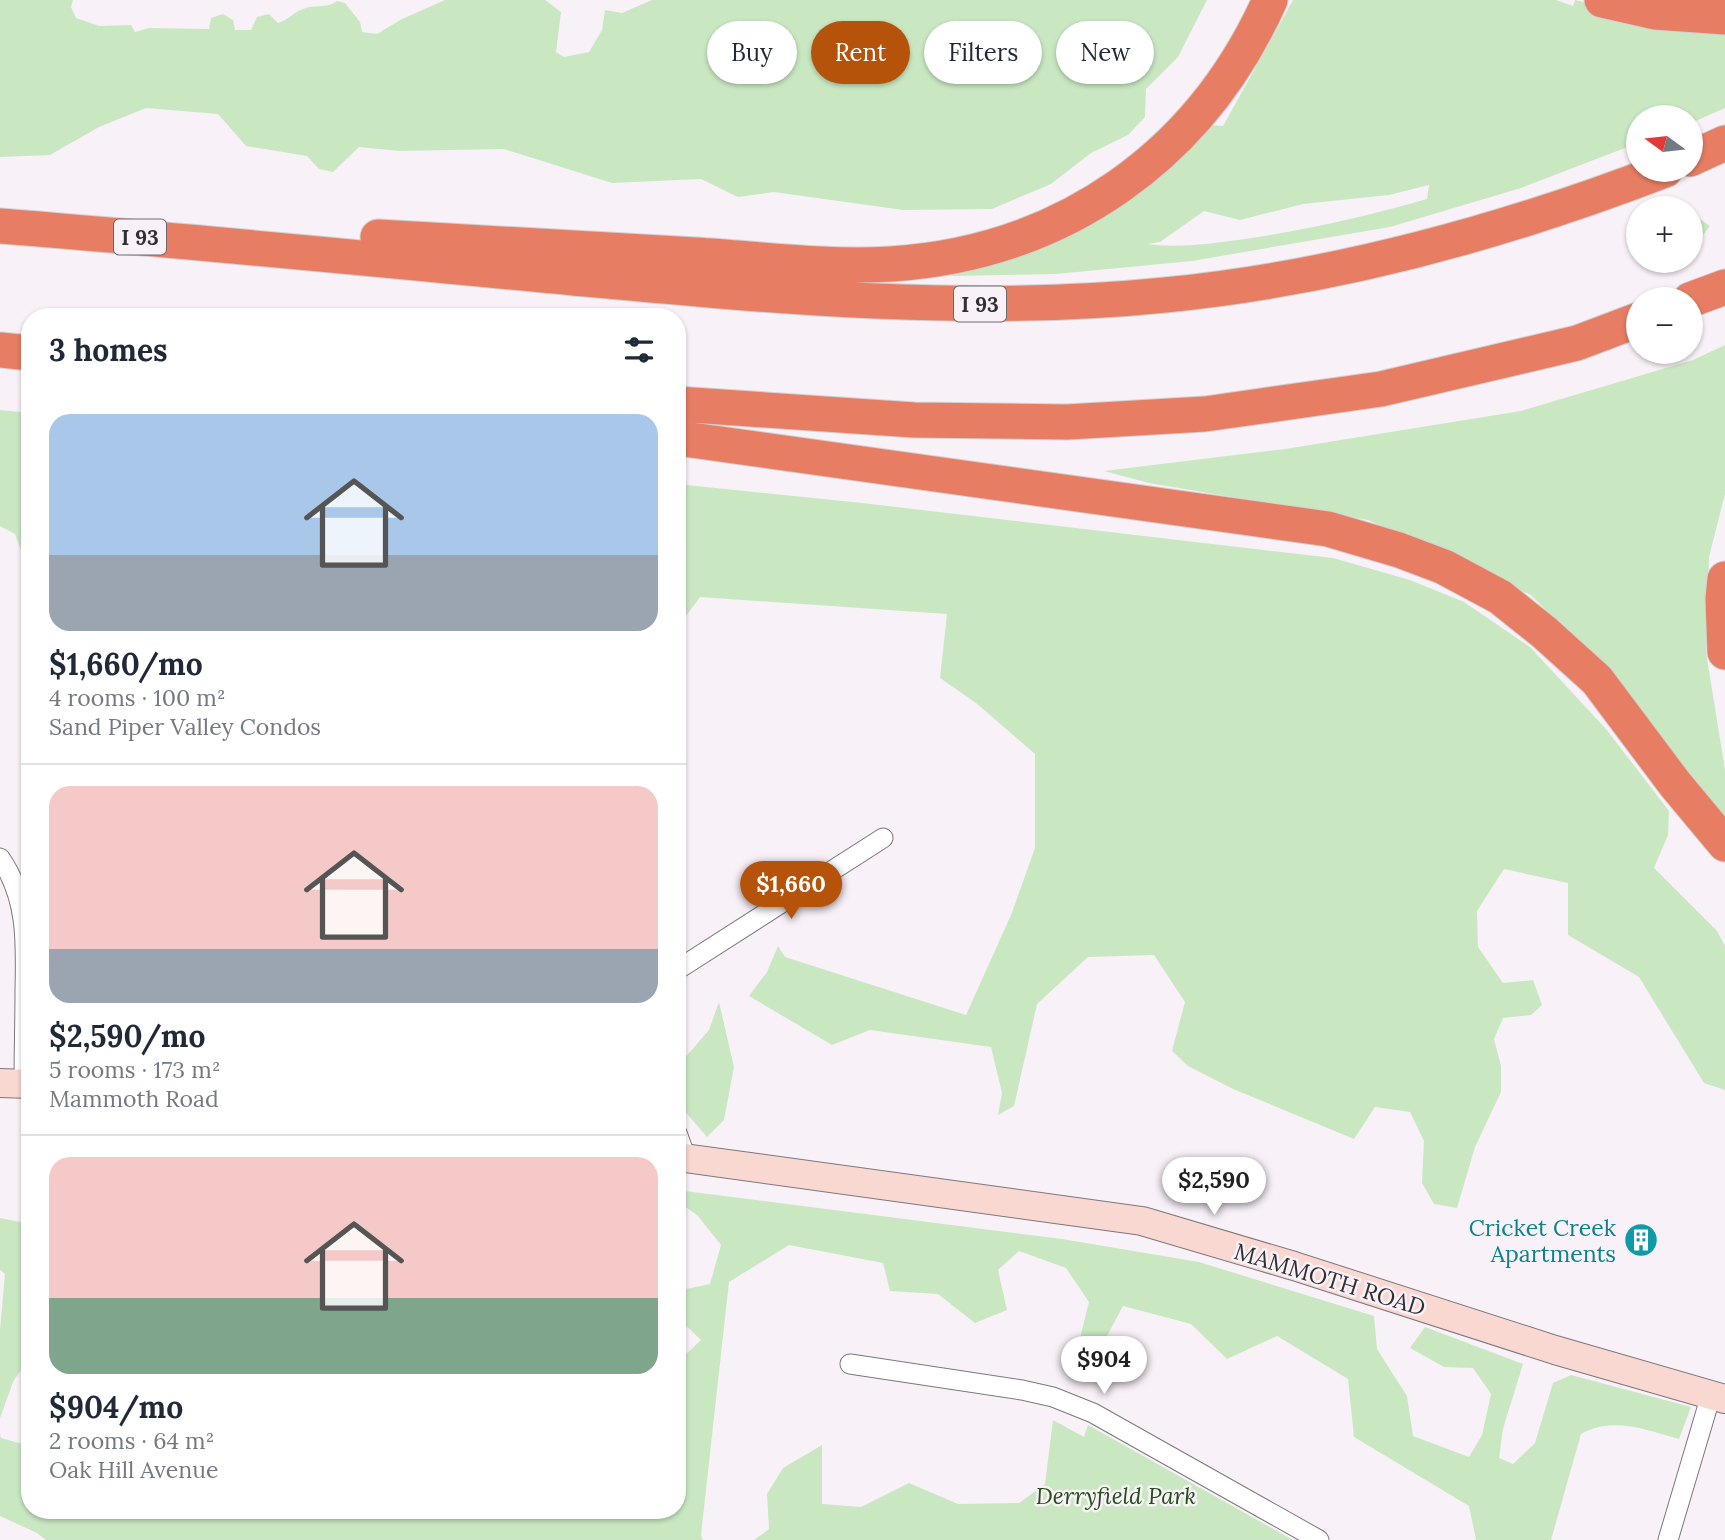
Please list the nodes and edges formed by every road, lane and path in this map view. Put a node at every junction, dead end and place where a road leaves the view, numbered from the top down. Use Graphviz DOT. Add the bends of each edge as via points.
graph roads {
  1 [pos="1270,0"];
  2 [pos="1602,0"];
  3 [pos="1725,17"];
  4 [pos="1725,143"];
  5 [pos="1703,153"];
  6 [pos="1632,182"];
  7 [pos="0,226"];
  8 [pos="280,250"];
  9 [pos="1725,286"];
  10 [pos="1703,295"];
  11 [pos="1626,325"];
  12 [pos="0,350"];
  13 [pos="21,352"];
  14 [pos="686,405"];
  15 [pos="686,439"];
  16 [pos="1725,579"];
  17 [pos="1725,652"];
  18 [pos="883,838"];
  19 [pos="1725,844"];
  20 [pos="0,859"];
  21 [pos="21,906"];
  22 [pos="686,964"];
  23 [pos="21,1028"];
  24 [pos="18,1083"];
  25 [pos="686,1150"];
  26 [pos="850,1364"];
  27 [pos="1718,1397"];
  28 [pos="1319,1540"];
  29 [pos="1668,1540"];
  1 -- 8 [label="highway" via="1221,87 1173,142 1118,189 1011,243 965,255 870,265 355,235"];
  2 -- 3 [label="highway" via="1656,12"];
  4 -- 5 [label="highway"];
  6 -- 8 [label="highway, I 93" via="1542,215 1403,255 1214,289 1094,301 900,303 758,295"];
  7 -- 8 [label="highway, I 93"];
  9 -- 10 [label="highway"];
  11 -- 14 [label="highway" via="1577,343 1381,389 1205,414 1067,422 928,420"];
  12 -- 13 [label="highway"];
  15 -- 19 [label="highway" via="1328,529 1399,550 1500,597 1545,633 1597,680"];
  16 -- 17 [label="highway"];
  18 -- 22 [label="street"];
  20 -- 21 [label="street"];
  23 -- 24 [label="street"];
  25 -- 27 [label="main road, MAMMOTH ROAD" via="1142,1221"];
  26 -- 28 [label="street" via="1053,1397 1093,1413"];
  27 -- 29 [label="street"];
}
